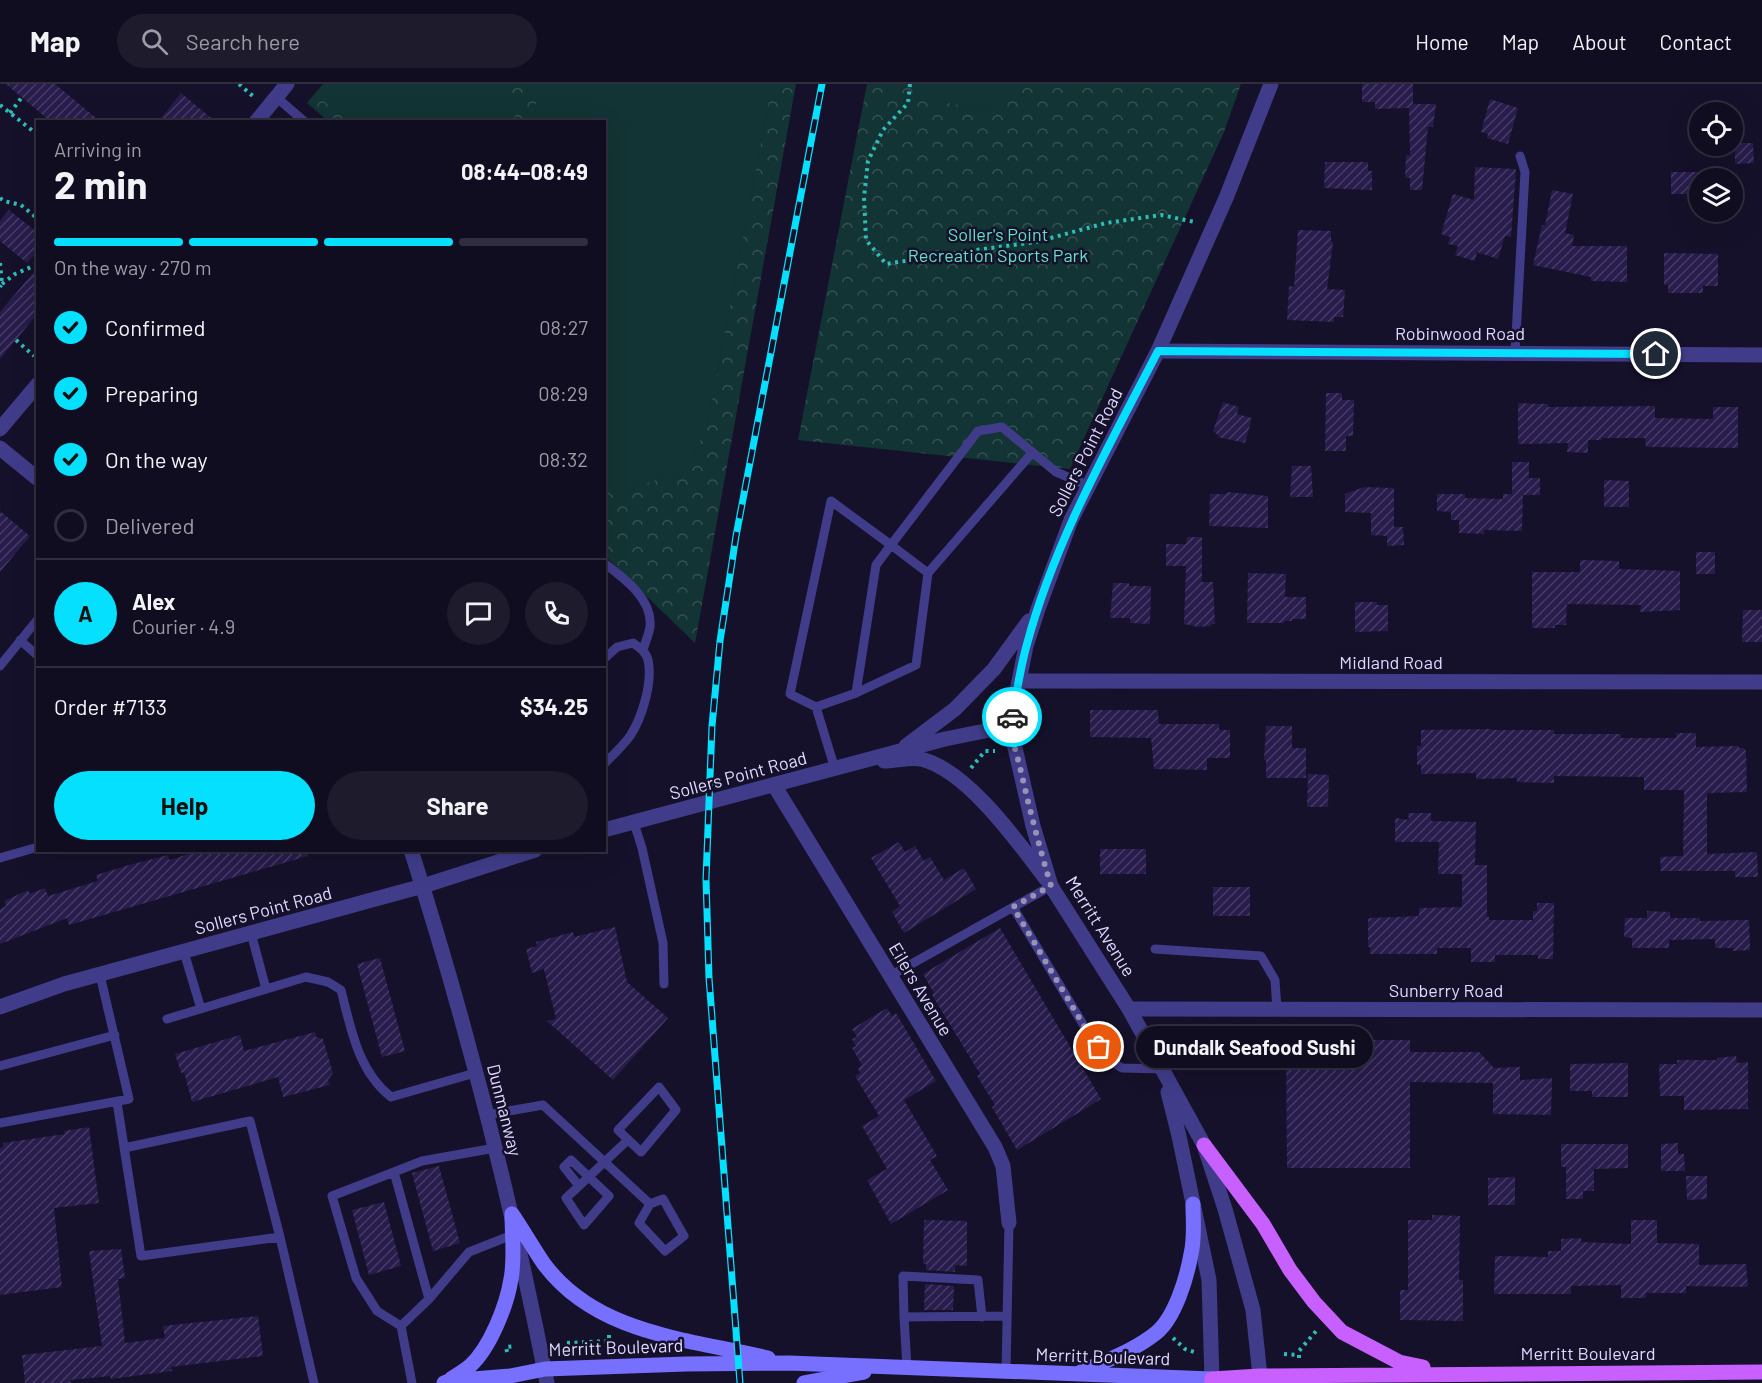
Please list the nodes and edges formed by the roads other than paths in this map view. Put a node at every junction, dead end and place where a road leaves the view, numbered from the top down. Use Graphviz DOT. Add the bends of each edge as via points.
graph roads {
  1 [pos="287,84"];
  2 [pos="1271,84"];
  3 [pos="276,97"];
  4 [pos="258,120"];
  5 [pos="303,120"];
  6 [pos="1520,156"];
  7 [pos="1158,351"];
  8 [pos="1515,353"];
  9 [pos="1762,355"];
  10 [pos="36,386"];
  11 [pos="0,429"];
  12 [pos="0,448"];
  13 [pos="1032,453"];
  14 [pos="36,477"];
  15 [pos="1089,486"];
  16 [pos="891,545"];
  17 [pos="606,565"];
  18 [pos="928,573"];
  19 [pos="1038,609"];
  20 [pos="36,620"];
  21 [pos="20,640"];
  22 [pos="643,650"];
  23 [pos="36,654"];
  24 [pos="606,656"];
  25 [pos="0,666"];
  26 [pos="1019,681"];
  27 [pos="1762,682"];
  28 [pos="856,693"];
  29 [pos="816,707"];
  30 [pos="1010,726"];
  31 [pos="901,750"];
  32 [pos="606,762"];
  33 [pos="860,762"];
  34 [pos="835,769"];
  35 [pos="774,785"];
  36 [pos="634,822"];
  37 [pos="606,829"];
  38 [pos="36,848"];
  39 [pos="412,852"];
  40 [pos="495,852"];
  41 [pos="529,852"];
  42 [pos="0,858"];
  43 [pos="507,859"];
  44 [pos="423,886"];
  45 [pos="1051,886"];
  46 [pos="1013,907"];
  47 [pos="251,933"];
  48 [pos="1155,950"];
  49 [pos="184,952"];
  50 [pos="100,975"];
  51 [pos="890,976"];
  52 [pos="664,984"];
  53 [pos="266,989"];
  54 [pos="0,1007"];
  55 [pos="201,1009"];
  56 [pos="1129,1010"];
  57 [pos="1277,1010"];
  58 [pos="1762,1010"];
  59 [pos="167,1019"];
  60 [pos="115,1035"];
  61 [pos="0,1066"];
  62 [pos="1162,1069"];
  63 [pos="475,1073"];
  64 [pos="117,1102"];
  65 [pos="486,1115"];
  66 [pos="0,1123"];
  67 [pos="628,1140"];
  68 [pos="1204,1145"];
  69 [pos="124,1148"];
  70 [pos="495,1148"];
  71 [pos="605,1162"];
  72 [pos="394,1172"];
  73 [pos="589,1177"];
  74 [pos="579,1186"];
  75 [pos="650,1204"];
  76 [pos="1193,1204"];
  77 [pos="512,1214"];
  78 [pos="1009,1223"];
  79 [pos="512,1235"];
  80 [pos="280,1237"];
  81 [pos="429,1299"];
  82 [pos="1007,1316"];
  83 [pos="904,1317"];
  84 [pos="982,1317"];
  85 [pos="401,1326"];
  86 [pos="789,1363"];
  87 [pos="900,1367"];
  88 [pos="1005,1372"];
  89 [pos="1762,1372"];
  90 [pos="1458,1373"];
  91 [pos="1076,1374"];
  92 [pos="546,1376"];
  93 [pos="1260,1379"];
  94 [pos="1212,1381"];
  95 [pos="447,1382"];
  96 [pos="314,1383"];
  97 [pos="412,1383"];
  98 [pos="804,1383"];
  1 -- 3 [label="street"];
  2 -- 7 [label="street, Sollers Point Road"];
  3 -- 4 [label="street"];
  3 -- 5 [label="lane"];
  6 -- 8 [label="lane" via="1525,172"];
  7 -- 8 [label="street, Robinwood Road"];
  7 -- 15 [label="street, Sollers Point Road"];
  8 -- 9 [label="street, Robinwood Road"];
  10 -- 11 [label="street"];
  12 -- 14 [label="street"];
  13 -- 15 [label="lane" via="1056,472"];
  13 -- 16 [label="lane" via="1002,427 978,431"];
  13 -- 18 [label="lane"];
  15 -- 19 [label="street, Sollers Point Road" via="1071,520"];
  16 -- 18 [label="lane"];
  16 -- 28 [label="lane" via="876,564"];
  16 -- 29 [label="lane" via="831,501 790,694"];
  17 -- 22 [label="lane" via="636,591 646,607 650,626"];
  18 -- 28 [label="lane" via="916,665"];
  19 -- 26 [label="street, Sollers Point Road"];
  19 -- 31 [label="street" via="994,669 955,709"];
  20 -- 21 [label="lane"];
  21 -- 23 [label="lane"];
  21 -- 25 [label="lane"];
  22 -- 24 [label="lane" via="633,643 617,647"];
  22 -- 32 [label="lane" via="649,674 643,709 629,736"];
  26 -- 27 [label="street, Midland Road"];
  26 -- 30 [label="street, Sollers Point Road"];
  28 -- 29 [label="lane"];
  29 -- 34 [label="lane"];
  30 -- 31 [label="street, Sollers Point Road"];
  30 -- 45 [label="street, Merritt Avenue"];
  31 -- 33 [label="street, Sollers Point Road"];
  33 -- 34 [label="street, Sollers Point Road"];
  33 -- 45 [label="street" via="920,759 949,772 981,799"];
  34 -- 35 [label="street, Sollers Point Road"];
  35 -- 36 [label="street, Sollers Point Road"];
  35 -- 51 [label="street, Eilers Avenue"];
  36 -- 37 [label="street, Sollers Point Road"];
  36 -- 52 [label="lane" via="663,943"];
  38 -- 42 [label="lane"];
  39 -- 44 [label="street, Dunmanway"];
  40 -- 43 [label="street"];
  41 -- 43 [label="street, Sollers Point Road"];
  43 -- 44 [label="street, Sollers Point Road"];
  44 -- 47 [label="street, Sollers Point Road"];
  44 -- 63 [label="street, Dunmanway"];
  45 -- 46 [label="lane"];
  45 -- 56 [label="street, Merritt Avenue"];
  46 -- 51 [label="lane"];
  46 -- 62 [label="lane" via="1090,1036 1108,1059 1122,1068"];
  47 -- 49 [label="street, Sollers Point Road"];
  47 -- 53 [label="lane"];
  48 -- 57 [label="lane" via="1261,956 1275,980"];
  49 -- 50 [label="street, Sollers Point Road"];
  49 -- 55 [label="lane"];
  50 -- 54 [label="street, Sollers Point Road"];
  50 -- 60 [label="lane"];
  51 -- 78 [label="street, Eilers Avenue" via="995,1147 1003,1166"];
  53 -- 55 [label="lane"];
  53 -- 63 [label="lane" via="306,977 341,990 357,1051 377,1086 391,1097"];
  55 -- 59 [label="lane"];
  56 -- 57 [label="street, Sunberry Road"];
  56 -- 62 [label="street, Merritt Avenue"];
  57 -- 58 [label="street, Sunberry Road"];
  60 -- 61 [label="lane"];
  60 -- 64 [label="lane" via="129,1100"];
  62 -- 68 [label="street, Merritt Avenue"];
  62 -- 76 [label="street, Merritt Avenue"];
  63 -- 65 [label="street, Dunmanway"];
  64 -- 66 [label="lane"];
  64 -- 69 [label="lane"];
  65 -- 70 [label="street, Dunmanway"];
  65 -- 71 [label="lane" via="543,1104"];
  67 -- 67 [label="lane" via="641,1152 676,1110 659,1087 618,1130"];
  67 -- 71 [label="lane"];
  68 -- 90 [label="main road" via="1263,1224 1302,1286 1342,1332 1399,1362"];
  68 -- 93 [label="street, Merritt Avenue" via="1252,1310"];
  69 -- 80 [label="lane" via="250,1121"];
  69 -- 80 [label="lane" via="141,1256"];
  70 -- 72 [label="lane" via="422,1161"];
  70 -- 77 [label="street, Dunmanway"];
  71 -- 73 [label="lane"];
  71 -- 75 [label="lane"];
  72 -- 81 [label="lane"];
  72 -- 85 [label="lane" via="332,1196 356,1278 377,1311"];
  73 -- 74 [label="lane"];
  73 -- 74 [label="lane" via="571,1160 564,1167"];
  73 -- 74 [label="lane" via="609,1196 584,1225 566,1198"];
  75 -- 75 [label="lane" via="663,1198 684,1236 665,1251 639,1223"];
  76 -- 91 [label="main road" via="1192,1253 1166,1321 1157,1332 1130,1348"];
  76 -- 94 [label="street, Merritt Avenue" via="1209,1280"];
  77 -- 79 [label="main road"];
  77 -- 86 [label="main road" via="545,1265 570,1291 600,1312 672,1338"];
  77 -- 92 [label="street, Dunmanway"];
  78 -- 82 [label="lane"];
  79 -- 81 [label="lane" via="469,1252"];
  79 -- 95 [label="main road" via="512,1277 496,1325 471,1365"];
  80 -- 96 [label="lane"];
  81 -- 85 [label="lane"];
  82 -- 84 [label="lane"];
  82 -- 88 [label="lane"];
  83 -- 84 [label="lane"];
  83 -- 84 [label="lane" via="903,1276 978,1280"];
  83 -- 87 [label="lane"];
  85 -- 97 [label="lane"];
  86 -- 87 [label="main road, Merritt Boulevard"];
  86 -- 92 [label="main road, Merritt Boulevard" via="686,1364"];
  87 -- 88 [label="main road, Merritt Boulevard"];
  87 -- 98 [label="main road"];
  88 -- 91 [label="main road, Merritt Boulevard"];
  89 -- 90 [label="main road, Merritt Boulevard"];
  90 -- 93 [label="main road, Merritt Boulevard"];
  91 -- 94 [label="main road, Merritt Boulevard"];
  92 -- 95 [label="main road, Merritt Boulevard"];
  93 -- 94 [label="main road, Merritt Boulevard"];
}
